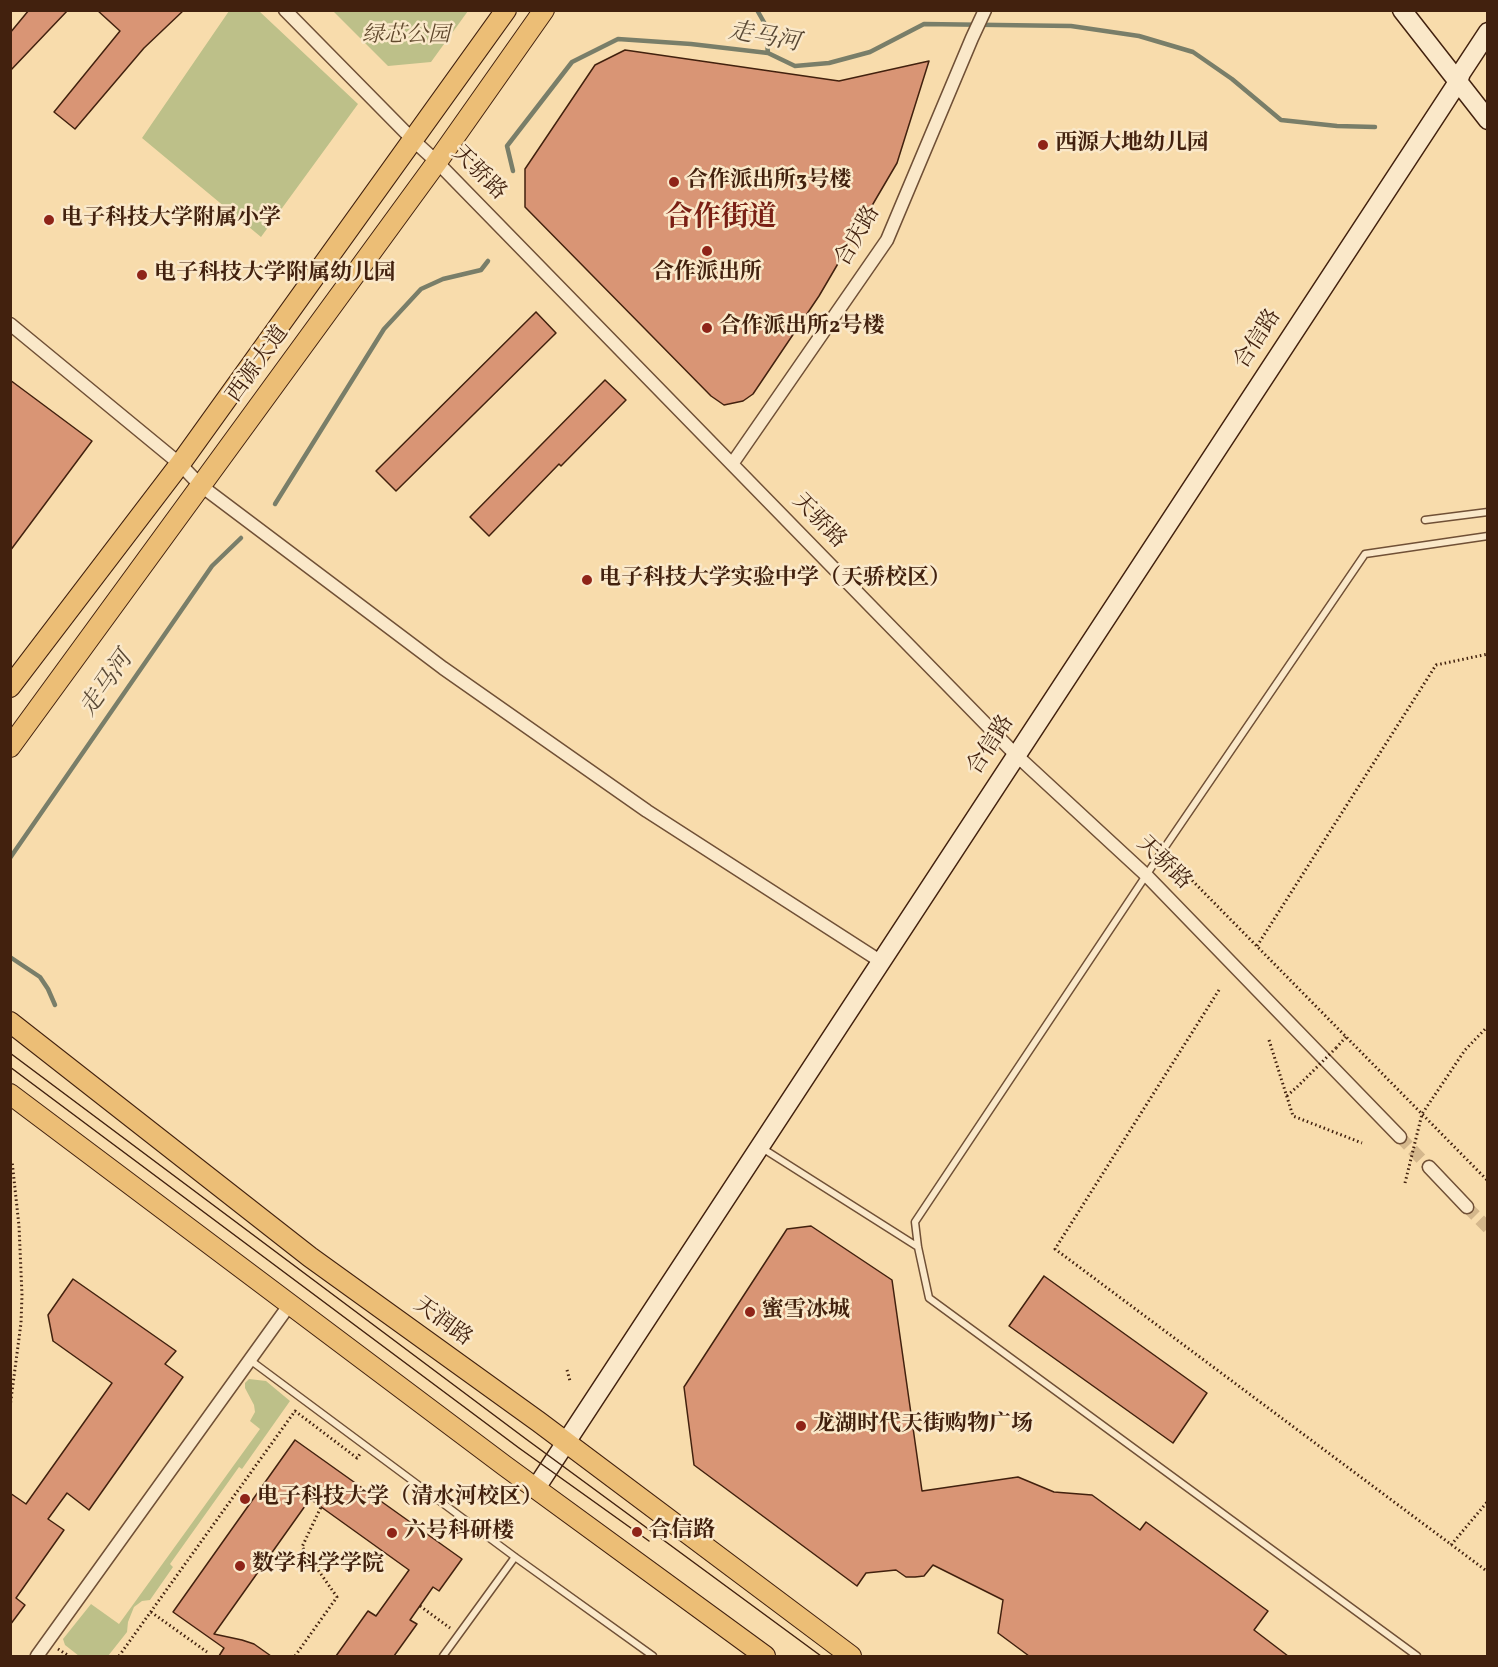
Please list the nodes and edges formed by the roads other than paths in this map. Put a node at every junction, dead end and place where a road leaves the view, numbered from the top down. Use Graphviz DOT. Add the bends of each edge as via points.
graph roads {
  1 [pos="285,10"];
  2 [pos="506,10"];
  3 [pos="544,10"];
  4 [pos="1402,10"];
  5 [pos="985,12"];
  6 [pos="1488,32"];
  7 [pos="1458,82"];
  8 [pos="1488,120"];
  9 [pos="414,141"];
  10 [pos="437,162"];
  11 [pos="10,324"];
  12 [pos="180,464"];
  13 [pos="732,464"];
  14 [pos="200,485"];
  15 [pos="1488,512"];
  16 [pos="1425,520"];
  17 [pos="1488,536"];
  18 [pos="10,687"];
  19 [pos="10,747"];
  20 [pos="1015,754"];
  21 [pos="1146,875"];
  22 [pos="880,961"];
  23 [pos="10,1022"];
  24 [pos="10,1094"];
  25 [pos="1400,1137"];
  26 [pos="759,1146"];
  27 [pos="1429,1167"];
  28 [pos="1467,1207"];
  29 [pos="918,1247"];
  30 [pos="290,1304"];
  31 [pos="250,1360"];
  32 [pos="566,1443"];
  33 [pos="536,1488"];
  34 [pos="514,1557"];
  35 [pos="37,1656"];
  36 [pos="443,1656"];
  37 [pos="653,1656"];
  38 [pos="765,1656"];
  39 [pos="851,1656"];
  40 [pos="1417,1656"];
  1 -- 9 [label="street, 天骄路"];
  2 -- 9 [label="main road, 西源大道"];
  3 -- 10 [label="main road, 西源大道"];
  4 -- 7 [label="street"];
  5 -- 13 [label="street, 合庆路" via="887,240"];
  6 -- 7 [label="street, 合信路"];
  7 -- 8 [label="street"];
  7 -- 20 [label="street, 合信路"];
  9 -- 10 [label="street, 天骄路"];
  9 -- 12 [label="main road, 西源大道"];
  10 -- 13 [label="street, 天骄路"];
  10 -- 14 [label="main road, 西源大道"];
  11 -- 12 [label="street"];
  12 -- 14 [label="street"];
  12 -- 18 [label="main road, 西源大道"];
  13 -- 20 [label="street, 天骄路"];
  14 -- 19 [label="main road, 西源大道"];
  14 -- 22 [label="street" via="442,668 647,811"];
  15 -- 16 [label="lane"];
  17 -- 21 [label="lane" via="1365,554"];
  20 -- 21 [label="street, 天骄路"];
  20 -- 22 [label="street, 合信路"];
  21 -- 25 [label="street, 天骄路"];
  21 -- 29 [label="lane" via="915,1222"];
  22 -- 26 [label="street, 合信路"];
  23 -- 32 [label="main road, 天润路" via="310,1257"];
  24 -- 30 [label="main road"];
  26 -- 29 [label="lane"];
  26 -- 32 [label="street, 合信路"];
  27 -- 28 [label="street"];
  29 -- 40 [label="lane" via="929,1298"];
  30 -- 31 [label="street"];
  30 -- 33 [label="main road"];
  31 -- 34 [label="lane"];
  31 -- 35 [label="street"];
  32 -- 33 [label="street, 合信路"];
  32 -- 39 [label="main road, 天润路"];
  33 -- 38 [label="main road"];
  34 -- 36 [label="lane"];
  34 -- 37 [label="lane"];
}
